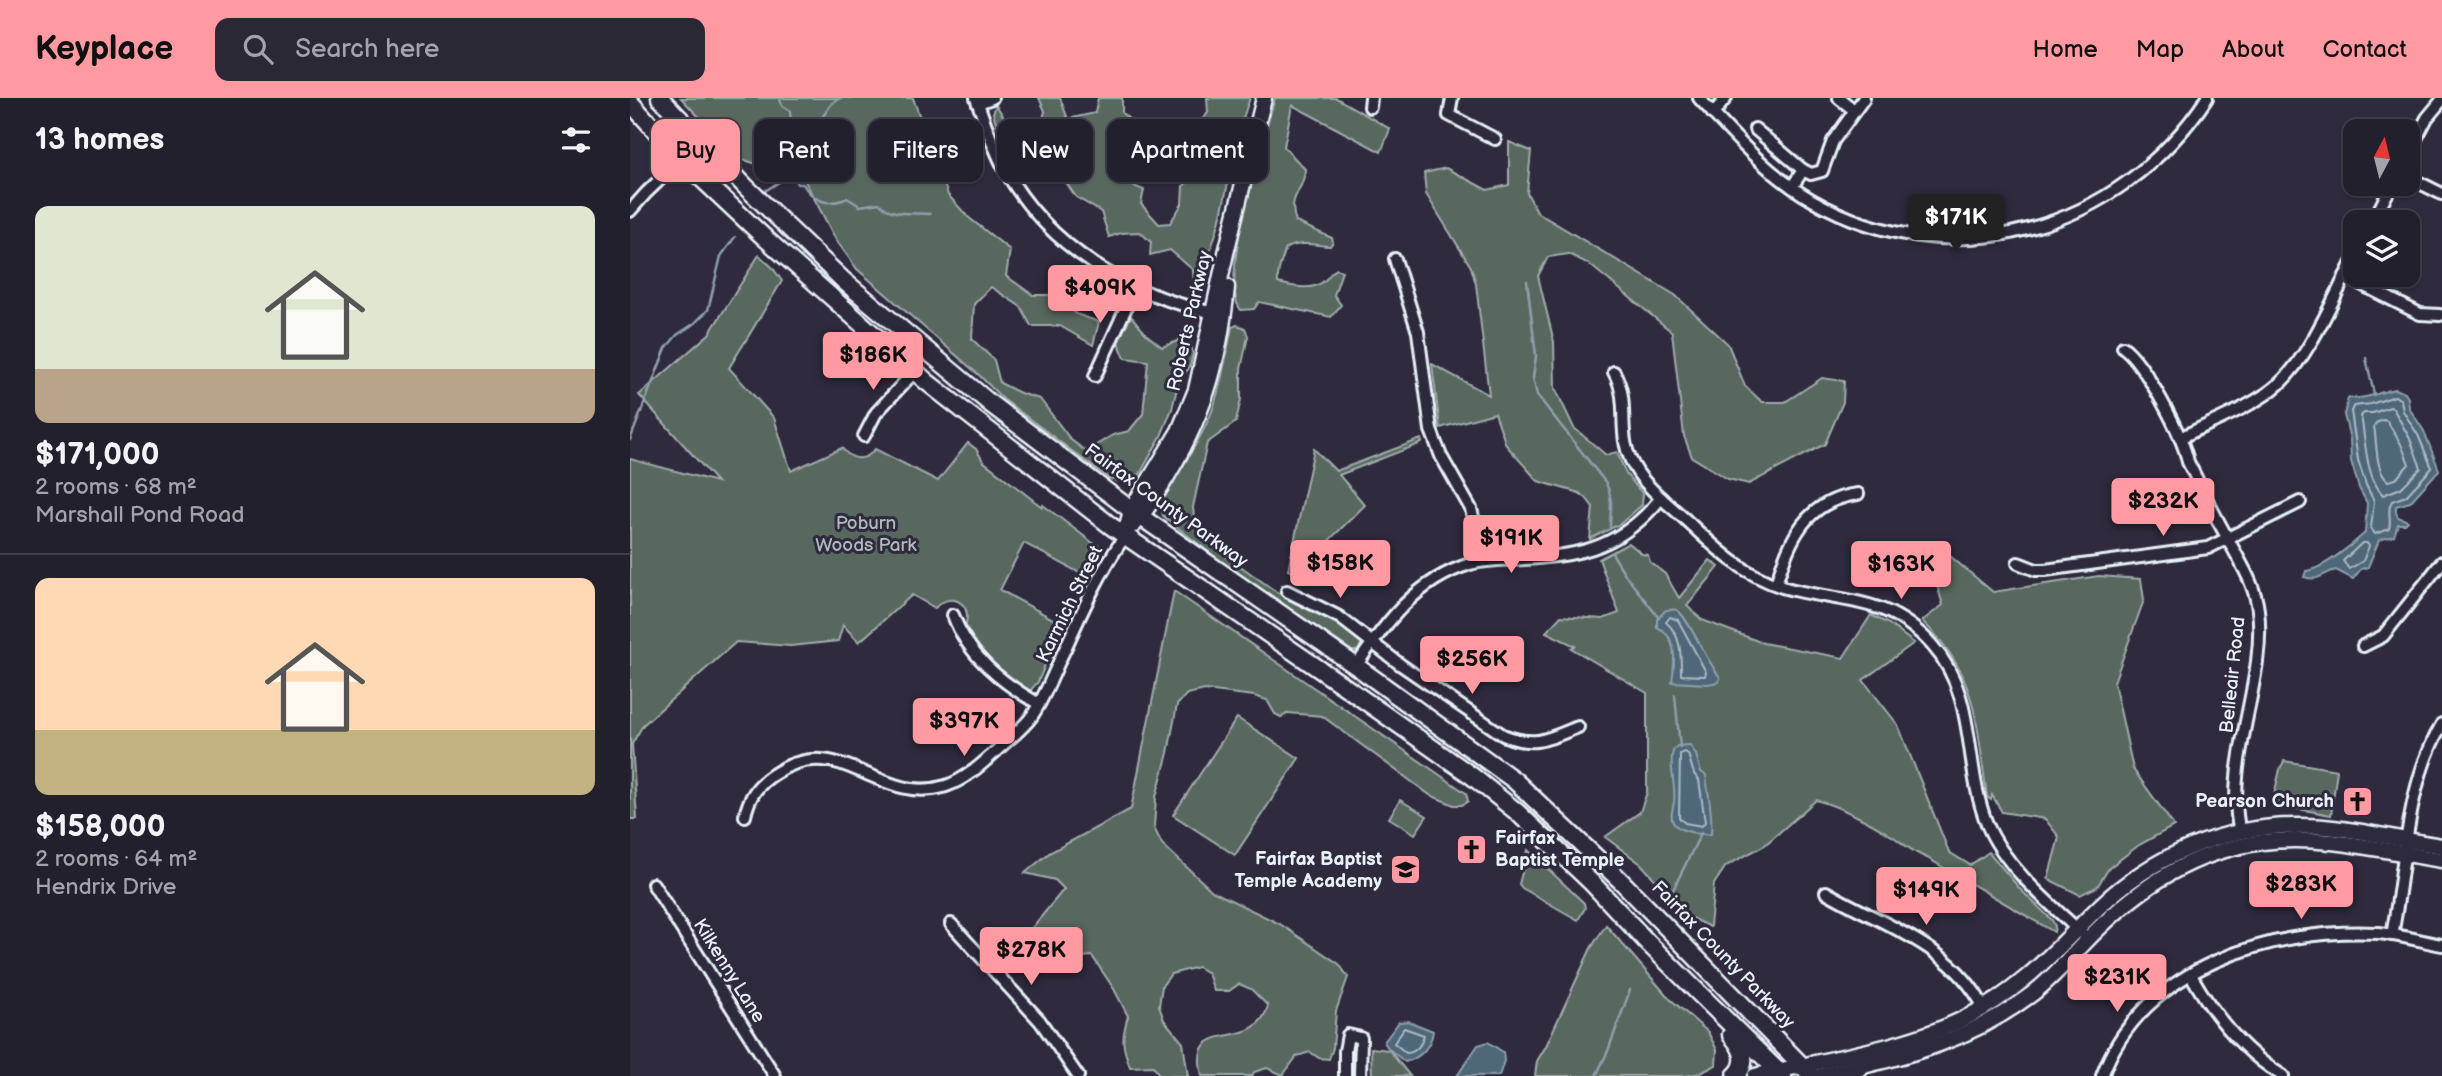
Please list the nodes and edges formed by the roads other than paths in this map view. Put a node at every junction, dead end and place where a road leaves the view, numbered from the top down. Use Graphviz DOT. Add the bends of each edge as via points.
graph roads {
  1 [pos="660,98"];
  2 [pos="992,98"];
  3 [pos="1265,98"];
  4 [pos="1452,98"];
  5 [pos="1699,98"];
  6 [pos="1726,98"];
  7 [pos="1839,98"];
  8 [pos="1864,98"];
  9 [pos="2207,98"];
  10 [pos="977,100"];
  11 [pos="2442,100"];
  12 [pos="630,102"];
  13 [pos="1854,110"];
  14 [pos="1713,114"];
  15 [pos="679,119"];
  16 [pos="651,125"];
  17 [pos="1755,129"];
  18 [pos="2420,131"];
  19 [pos="1495,139"];
  20 [pos="1802,170"];
  21 [pos="740,181"];
  22 [pos="658,182"];
  23 [pos="705,182"];
  24 [pos="2420,183"];
  25 [pos="1792,187"];
  26 [pos="2442,194"];
  27 [pos="630,211"];
  28 [pos="1395,259"];
  29 [pos="2343,280"];
  30 [pos="2367,287"];
  31 [pos="1135,288"];
  32 [pos="1219,314"];
  33 [pos="2440,315"];
  34 [pos="2123,347"];
  35 [pos="915,371"];
  36 [pos="1614,372"];
  37 [pos="1095,376"];
  38 [pos="864,436"];
  39 [pos="2180,438"];
  40 [pos="1858,494"];
  41 [pos="1661,498"];
  42 [pos="2300,502"];
  43 [pos="1136,514"];
  44 [pos="1125,536"];
  45 [pos="2228,539"];
  46 [pos="1484,561"];
  47 [pos="2442,562"];
  48 [pos="2018,563"];
  49 [pos="1776,584"];
  50 [pos="1287,591"];
  51 [pos="953,615"];
  52 [pos="1372,643"];
  53 [pos="2363,646"];
  54 [pos="1356,666"];
  55 [pos="1039,704"];
  56 [pos="2442,724"];
  57 [pos="1578,727"];
  58 [pos="745,816"];
  59 [pos="2240,832"];
  60 [pos="2442,846"];
  61 [pos="2406,847"];
  62 [pos="2442,860"];
  63 [pos="653,884"];
  64 [pos="1826,892"];
  65 [pos="951,924"];
  66 [pos="2083,934"];
  67 [pos="2392,935"];
  68 [pos="2442,945"];
  69 [pos="2191,975"];
  70 [pos="1702,997"];
  71 [pos="1984,1008"];
  72 [pos="1806,1071"];
  73 [pos="1856,1071"];
  74 [pos="1780,1073"];
  75 [pos="775,1076"];
  76 [pos="1078,1076"];
  77 [pos="1345,1076"];
  78 [pos="1360,1076"];
  79 [pos="1735,1076"];
  80 [pos="1755,1076"];
  81 [pos="1820,1076"];
  82 [pos="2102,1076"];
  83 [pos="2283,1076"];
  1 -- 15 [label="highway, Fairfax County Parkway"];
  2 -- 10 [label="street"];
  3 -- 32 [label="main road, Roberts Parkway" via="1238,206"];
  4 -- 19 [label="street" via="1449,115"];
  5 -- 14 [label="street"];
  6 -- 14 [label="street"];
  7 -- 13 [label="street"];
  8 -- 13 [label="street"];
  9 -- 25 [label="street" via="2170,146 2127,184 2082,210 2022,231 1954,238 1898,233 1846,217"];
  10 -- 31 [label="street" via="1003,165 1037,215 1083,257"];
  11 -- 18 [label="street"];
  12 -- 16 [label="highway"];
  13 -- 20 [label="street" via="1833,141 1822,171 1811,174"];
  14 -- 25 [label="street" via="1750,154"];
  17 -- 20 [label="street"];
  20 -- 25 [label="street"];
  21 -- 43 [label="highway, Fairfax County Parkway" via="844,281 992,405"];
  22 -- 27 [label="street"];
  23 -- 35 [label="highway"];
  24 -- 26 [label="street"];
  28 -- 46 [label="street" via="1418,332 1431,430 1471,509"];
  29 -- 39 [label="street" via="2303,355 2280,383"];
  30 -- 33 [label="street" via="2420,314"];
  31 -- 32 [label="street"];
  31 -- 37 [label="street"];
  32 -- 43 [label="main road, Roberts Parkway" via="1212,379 1200,416 1188,441"];
  34 -- 39 [label="street, Belleair Road" via="2138,361"];
  35 -- 38 [label="street" via="876,413"];
  35 -- 44 [label="highway"];
  36 -- 41 [label="street" via="1622,390 1622,433 1628,454"];
  39 -- 45 [label="street, Belleair Road"];
  40 -- 49 [label="street" via="1830,500 1808,517 1784,558"];
  41 -- 46 [label="street" via="1631,528 1594,549 1565,556"];
  41 -- 49 [label="street" via="1730,561"];
  42 -- 45 [label="street"];
  43 -- 44 [label="main road, Roberts Parkway"];
  43 -- 54 [label="highway, Fairfax County Parkway"];
  44 -- 55 [label="street, Karmich Street"];
  44 -- 70 [label="highway" via="1495,794 1536,828"];
  45 -- 48 [label="street" via="2208,548 2045,570"];
  45 -- 59 [label="street, Belleair Road" via="2250,580 2259,619 2236,788"];
  46 -- 52 [label="street" via="1424,586"];
  47 -- 53 [label="street" via="2383,636"];
  49 -- 66 [label="street" via="1876,607 1907,623 1932,645 1949,668 1961,697 1978,794 1992,835 2018,870"];
  50 -- 52 [label="street" via="1339,617"];
  51 -- 55 [label="street" via="964,640 988,668"];
  52 -- 54 [label="street"];
  52 -- 57 [label="street" via="1485,724 1519,741 1546,740"];
  54 -- 72 [label="highway, Fairfax County Parkway" via="1514,780 1620,880"];
  55 -- 58 [label="street, Karmich Street" via="1031,718 955,782 931,790 904,789 843,763 807,760 762,783 749,800"];
  56 -- 61 [label="street" via="2423,767"];
  59 -- 61 [label="main road" via="2314,827"];
  59 -- 66 [label="main road" via="2216,837 2161,861 2120,889"];
  60 -- 61 [label="main road"];
  61 -- 62 [label="main road"];
  61 -- 66 [label="main road" via="2308,840 2227,849 2148,885"];
  61 -- 67 [label="street"];
  63 -- 75 [label="street, Kilkenny Lane"];
  64 -- 71 [label="street" via="1942,957 1968,983"];
  65 -- 76 [label="street" via="1040,1021"];
  66 -- 71 [label="main road"];
  66 -- 73 [label="main road" via="2033,993 1975,1029"];
  67 -- 68 [label="street"];
  67 -- 69 [label="street" via="2340,934 2279,941 2236,953"];
  69 -- 82 [label="street" via="2133,1018"];
  69 -- 83 [label="street" via="2231,1034"];
  70 -- 74 [label="highway"];
  70 -- 79 [label="highway" via="1740,1045 1743,1064"];
  71 -- 72 [label="main road" via="1938,1030"];
  72 -- 74 [label="main road"];
  73 -- 81 [label="main road"];
  74 -- 80 [label="main road"];
  77 -- 78 [label="street" via="1348,1035 1361,1038"];
}
